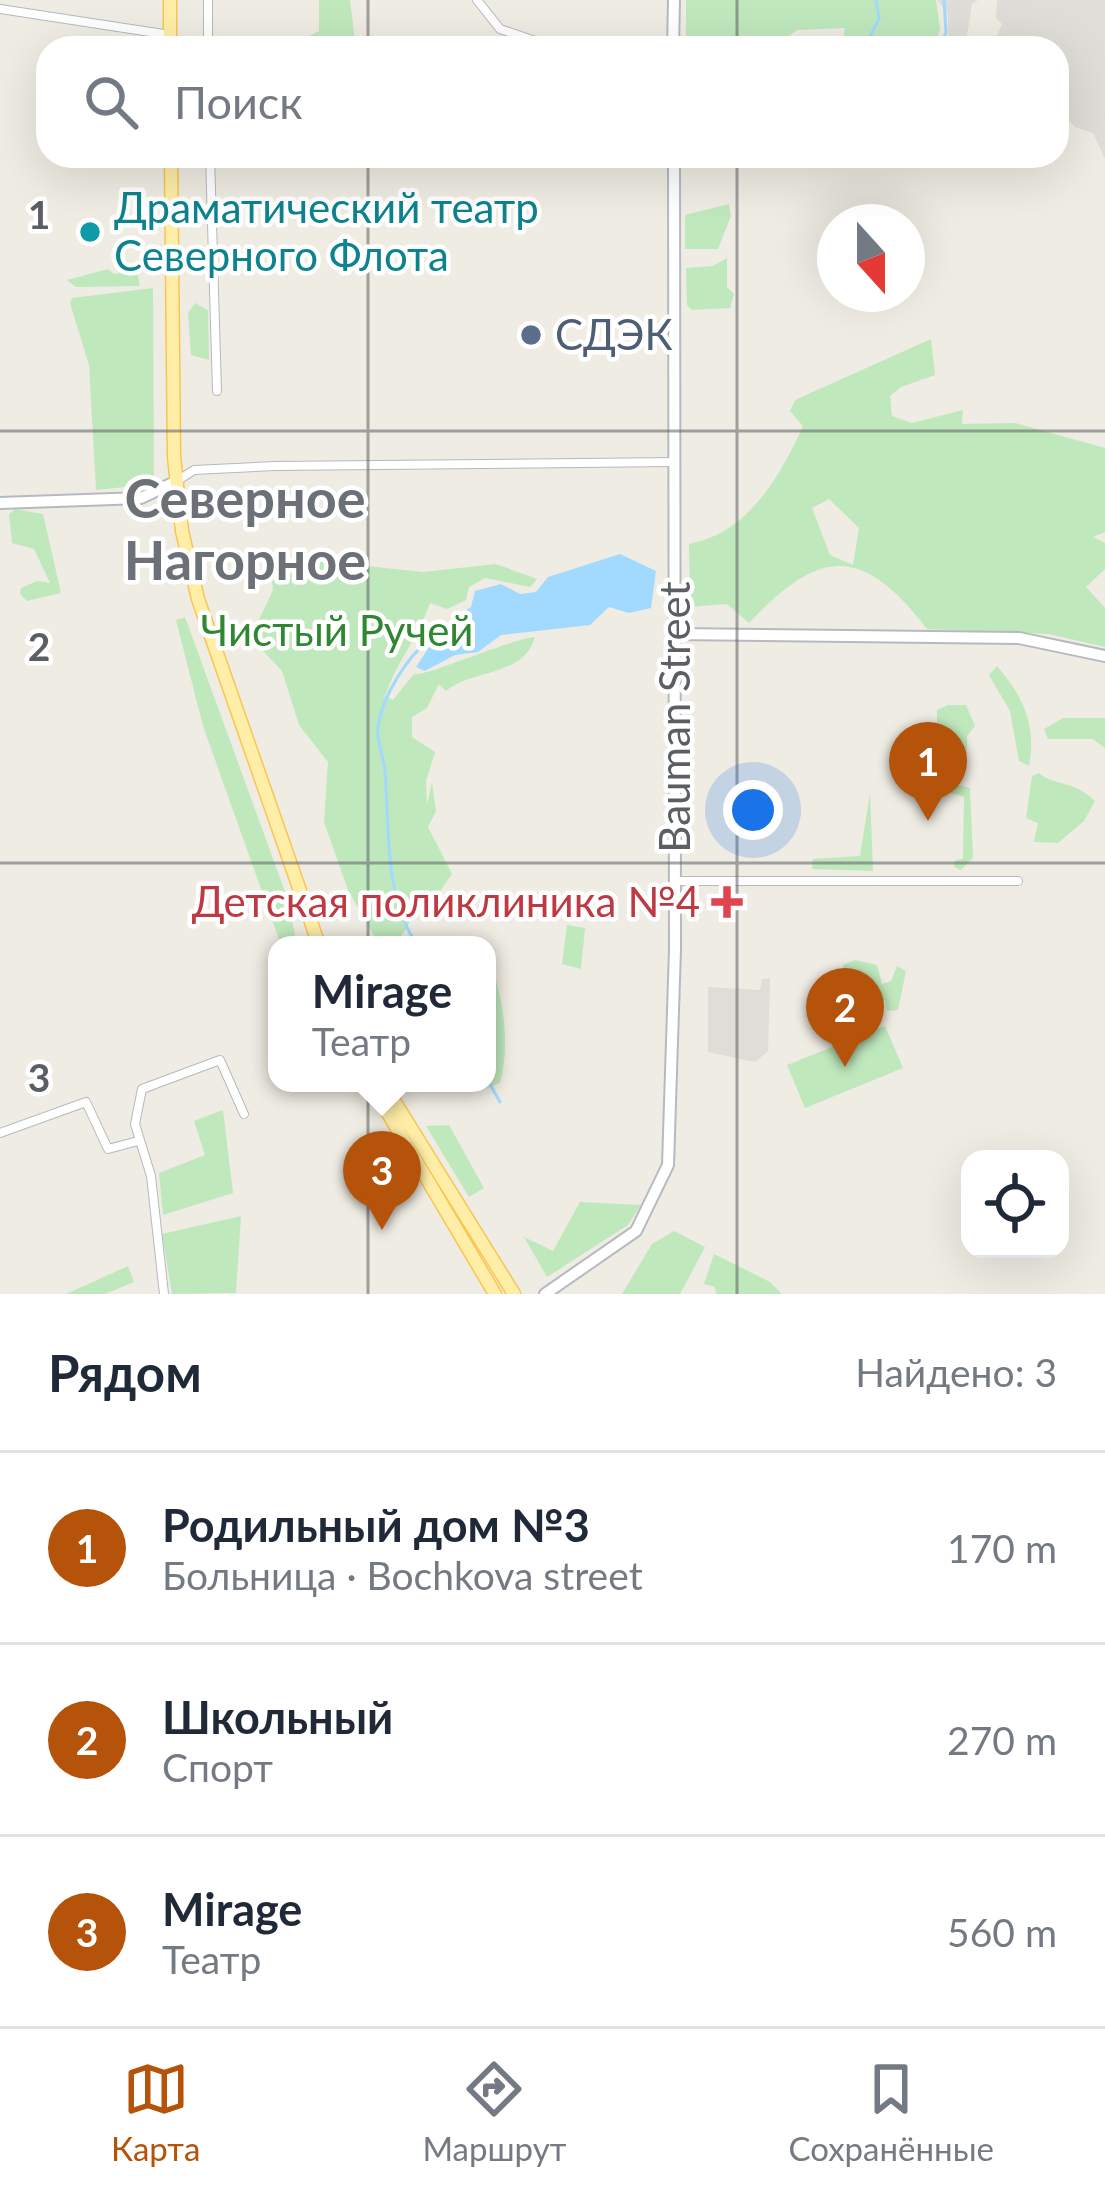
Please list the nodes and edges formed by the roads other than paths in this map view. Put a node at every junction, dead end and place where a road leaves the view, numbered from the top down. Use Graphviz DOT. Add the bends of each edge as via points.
graph roads {
  1 [pos="170,0"];
  2 [pos="208,0"];
  3 [pos="477,0"];
  4 [pos="674,0"];
  5 [pos="0,8"];
  6 [pos="140,36"];
  7 [pos="170,36"];
  8 [pos="208,36"];
  9 [pos="521,36"];
  10 [pos="674,36"];
  11 [pos="171,168"];
  12 [pos="210,168"];
  13 [pos="674,168"];
  14 [pos="217,391"];
  15 [pos="676,462"];
  16 [pos="177,481"];
  17 [pos="0,503"];
  18 [pos="674,634"];
  19 [pos="1105,656"];
  20 [pos="674,880"];
  21 [pos="1018,881"];
  22 [pos="316,936"];
  23 [pos="375,1092"];
  24 [pos="389,1092"];
  25 [pos="244,1114"];
  26 [pos="0,1133"];
  27 [pos="138,1142"];
  28 [pos="164,1294"];
  29 [pos="496,1294"];
  30 [pos="514,1294"];
  31 [pos="545,1294"];
  1 -- 7 [label="main road"];
  2 -- 8 [label="street"];
  3 -- 9 [label="street" via="500,29"];
  4 -- 10 [label="street"];
  5 -- 6 [label="street"];
  11 -- 16 [label="main road"];
  12 -- 14 [label="street"];
  13 -- 15 [label="street, Bauman Street"];
  15 -- 16 [label="street" via="275,466 194,470"];
  15 -- 18 [label="street, Bauman Street"];
  16 -- 17 [label="street" via="141,498"];
  16 -- 22 [label="main road" via="198,599"];
  18 -- 19 [label="street" via="1019,638"];
  18 -- 20 [label="street, Bauman Street"];
  20 -- 21 [label="street"];
  20 -- 31 [label="street, Bauman Street" via="663,1183 636,1232"];
  23 -- 29 [label="main road"];
  24 -- 30 [label="main road"];
  25 -- 27 [label="street" via="220,1060 142,1089"];
  26 -- 27 [label="street" via="86,1102 108,1149"];
  27 -- 28 [label="street" via="151,1176"];
}
